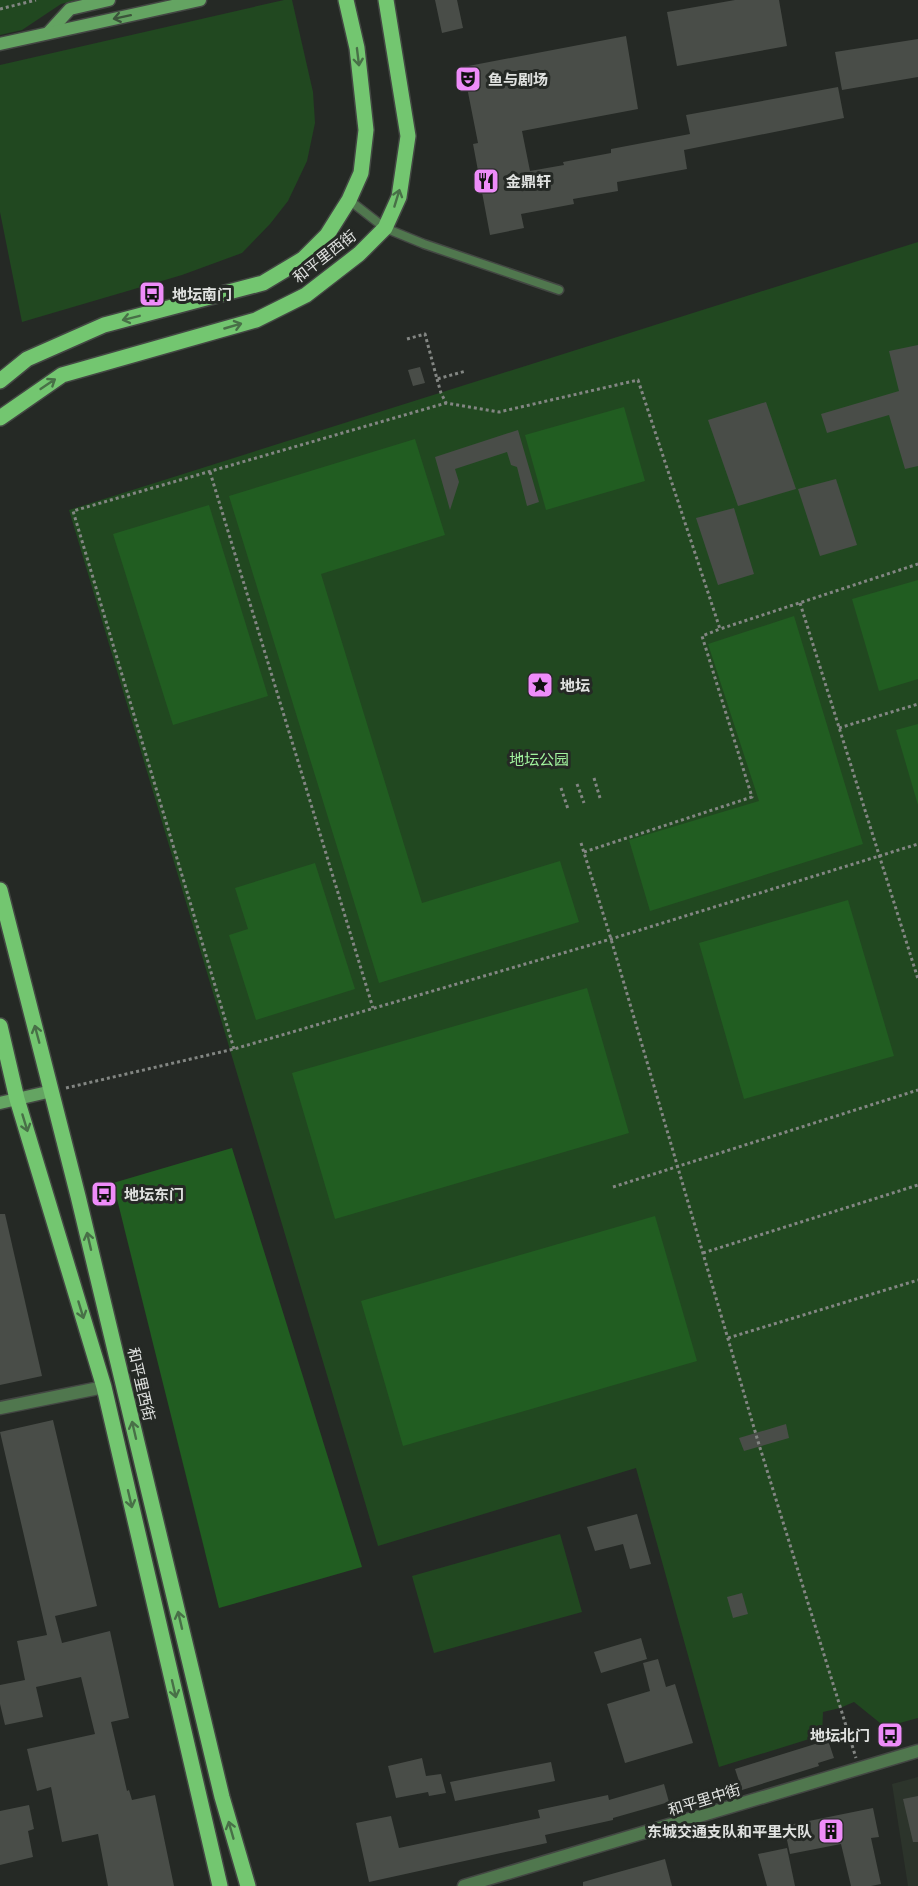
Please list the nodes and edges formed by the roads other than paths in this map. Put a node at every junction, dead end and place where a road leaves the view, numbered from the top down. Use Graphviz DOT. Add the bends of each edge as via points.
graph roads {
  1 [pos="109,0"];
  2 [pos="200,0"];
  3 [pos="346,0"];
  4 [pos="386,0"];
  5 [pos="48,33"];
  6 [pos="0,44"];
  7 [pos="349,200"];
  8 [pos="385,228"];
  9 [pos="559,290"];
  10 [pos="0,381"];
  11 [pos="0,418"];
  12 [pos="0,890"];
  13 [pos="0,1026"];
  14 [pos="52,1091"];
  15 [pos="18,1099"];
  16 [pos="0,1103"];
  17 [pos="104,1387"];
  18 [pos="0,1408"];
  19 [pos="918,1751"];
  20 [pos="220,1886"];
  21 [pos="248,1886"];
  22 [pos="464,1886"];
  1 -- 5 [label="street" via="70,9"];
  2 -- 5 [label="street, one-way"];
  3 -- 7 [label="main road, 和平里西街, one-way" via="357,48 366,130 361,173"];
  8 -- 4 [label="main road, 和平里西街, one-way" via="399,197 408,136"];
  5 -- 6 [label="street"];
  7 -- 8 [label="lane"];
  7 -- 10 [label="main road, 和平里西街, one-way" via="327,235 303,259 263,283 104,325 27,359"];
  8 -- 9 [label="lane"];
  11 -- 8 [label="main road, 和平里西街, one-way" via="62,375 256,320 306,295 359,254"];
  14 -- 12 [label="main road, 和平里西街, one-way"];
  13 -- 15 [label="main road"];
  14 -- 15 [label="street"];
  21 -- 14 [label="main road, 和平里西街, one-way" via="222,1797"];
  15 -- 16 [label="street"];
  15 -- 17 [label="main road, one-way"];
  17 -- 18 [label="street"];
  17 -- 20 [label="main road, one-way"];
  19 -- 22 [label="street, 和平里中街"];
}
